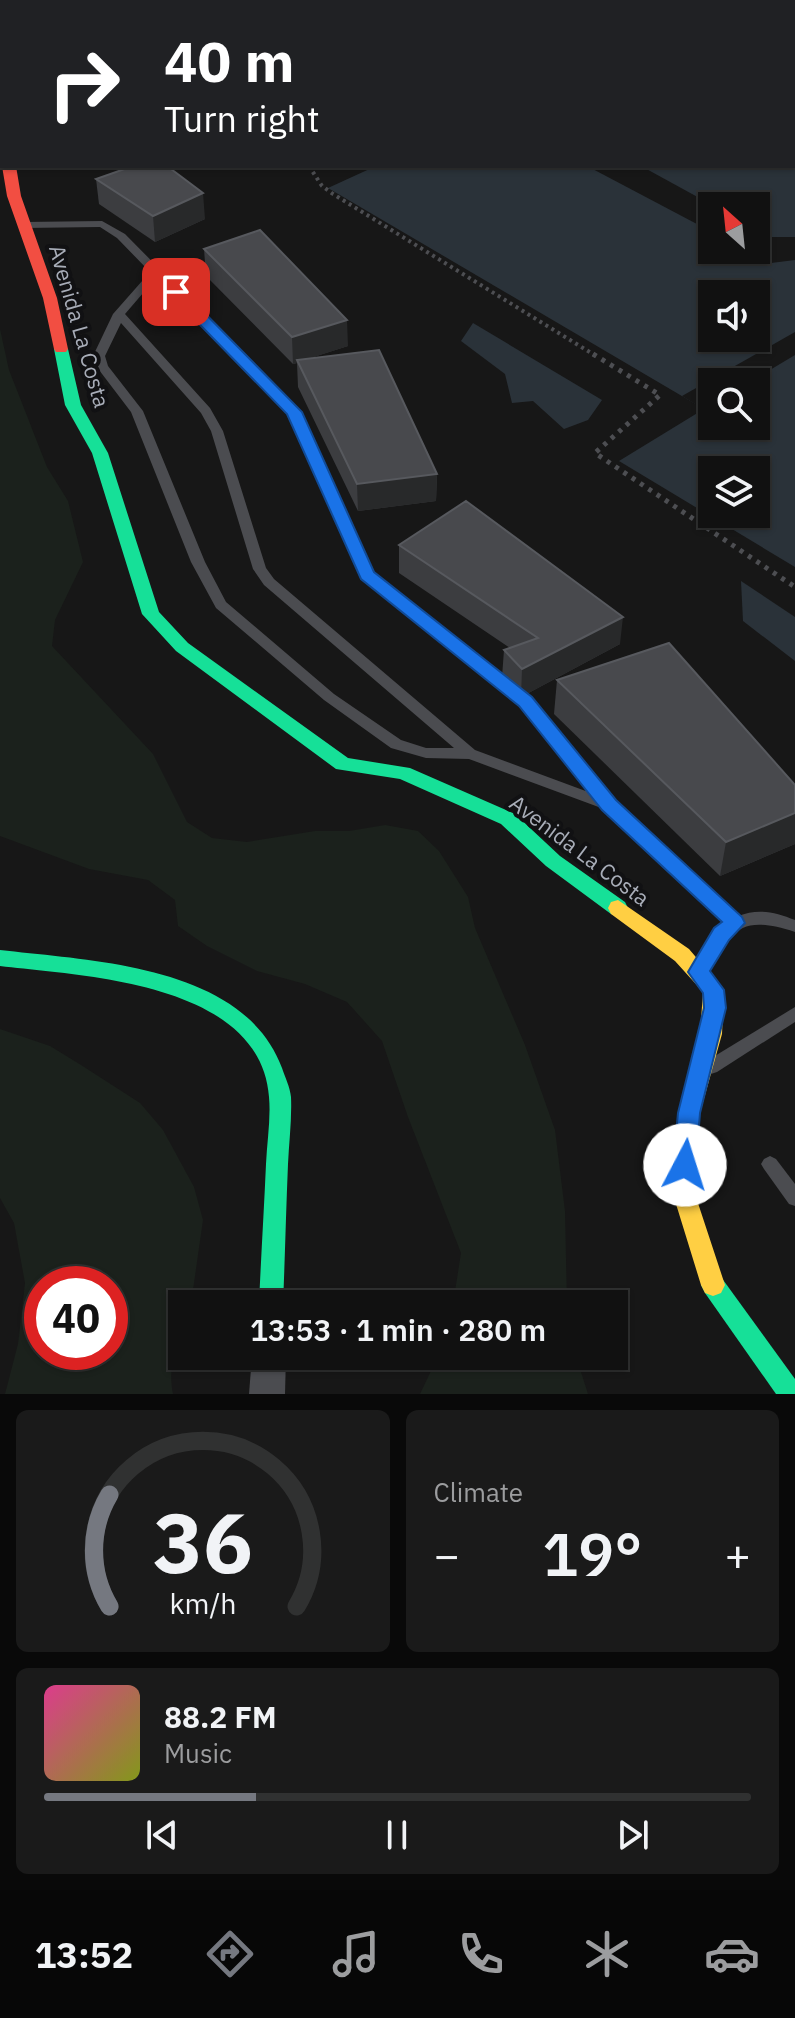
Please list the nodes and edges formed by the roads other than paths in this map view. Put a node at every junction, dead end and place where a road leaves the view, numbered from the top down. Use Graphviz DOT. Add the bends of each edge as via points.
graph roads {
  1 [pos="10,168"];
  2 [pos="24,225"];
  3 [pos="156,272"];
  4 [pos="119,314"];
  5 [pos="470,754"];
  6 [pos="609,805"];
  7 [pos="735,923"];
  8 [pos="795,926"];
  9 [pos="0,958"];
  10 [pos="698,972"];
  11 [pos="795,1014"];
  12 [pos="700,1074"];
  13 [pos="770,1164"];
  14 [pos="795,1198"];
  15 [pos="272,1290"];
  16 [pos="268,1370"];
  17 [pos="267,1394"];
  18 [pos="791,1394"];
  1 -- 2 [label="street, Avenida La Costa"];
  2 -- 3 [label="lane" via="102,224 113,228"];
  2 -- 10 [label="street, Avenida La Costa" via="50,298 73,405 100,453 151,614 166,632 343,764 403,773 508,819 553,861"];
  3 -- 4 [label="lane"];
  3 -- 6 [label="lane" via="294,412 367,575 525,702"];
  4 -- 5 [label="lane" via="206,411 269,582"];
  4 -- 5 [label="lane" via="99,356 102,366 137,411 198,562 221,605 329,697 396,744 426,753"];
  5 -- 6 [label="lane"];
  6 -- 7 [label="lane"];
  7 -- 8 [label="lane" via="771,918"];
  7 -- 10 [label="lane"];
  9 -- 15 [label="street" via="181,987 219,1004 256,1036 280,1095"];
  10 -- 12 [label="street, Avenida La Costa" via="714,990 715,1008"];
  11 -- 12 [label="lane"];
  12 -- 18 [label="street, Avenida La Costa" via="689,1113 683,1191 709,1280"];
  13 -- 14 [label="lane"];
  16 -- 17 [label="street"];
}
